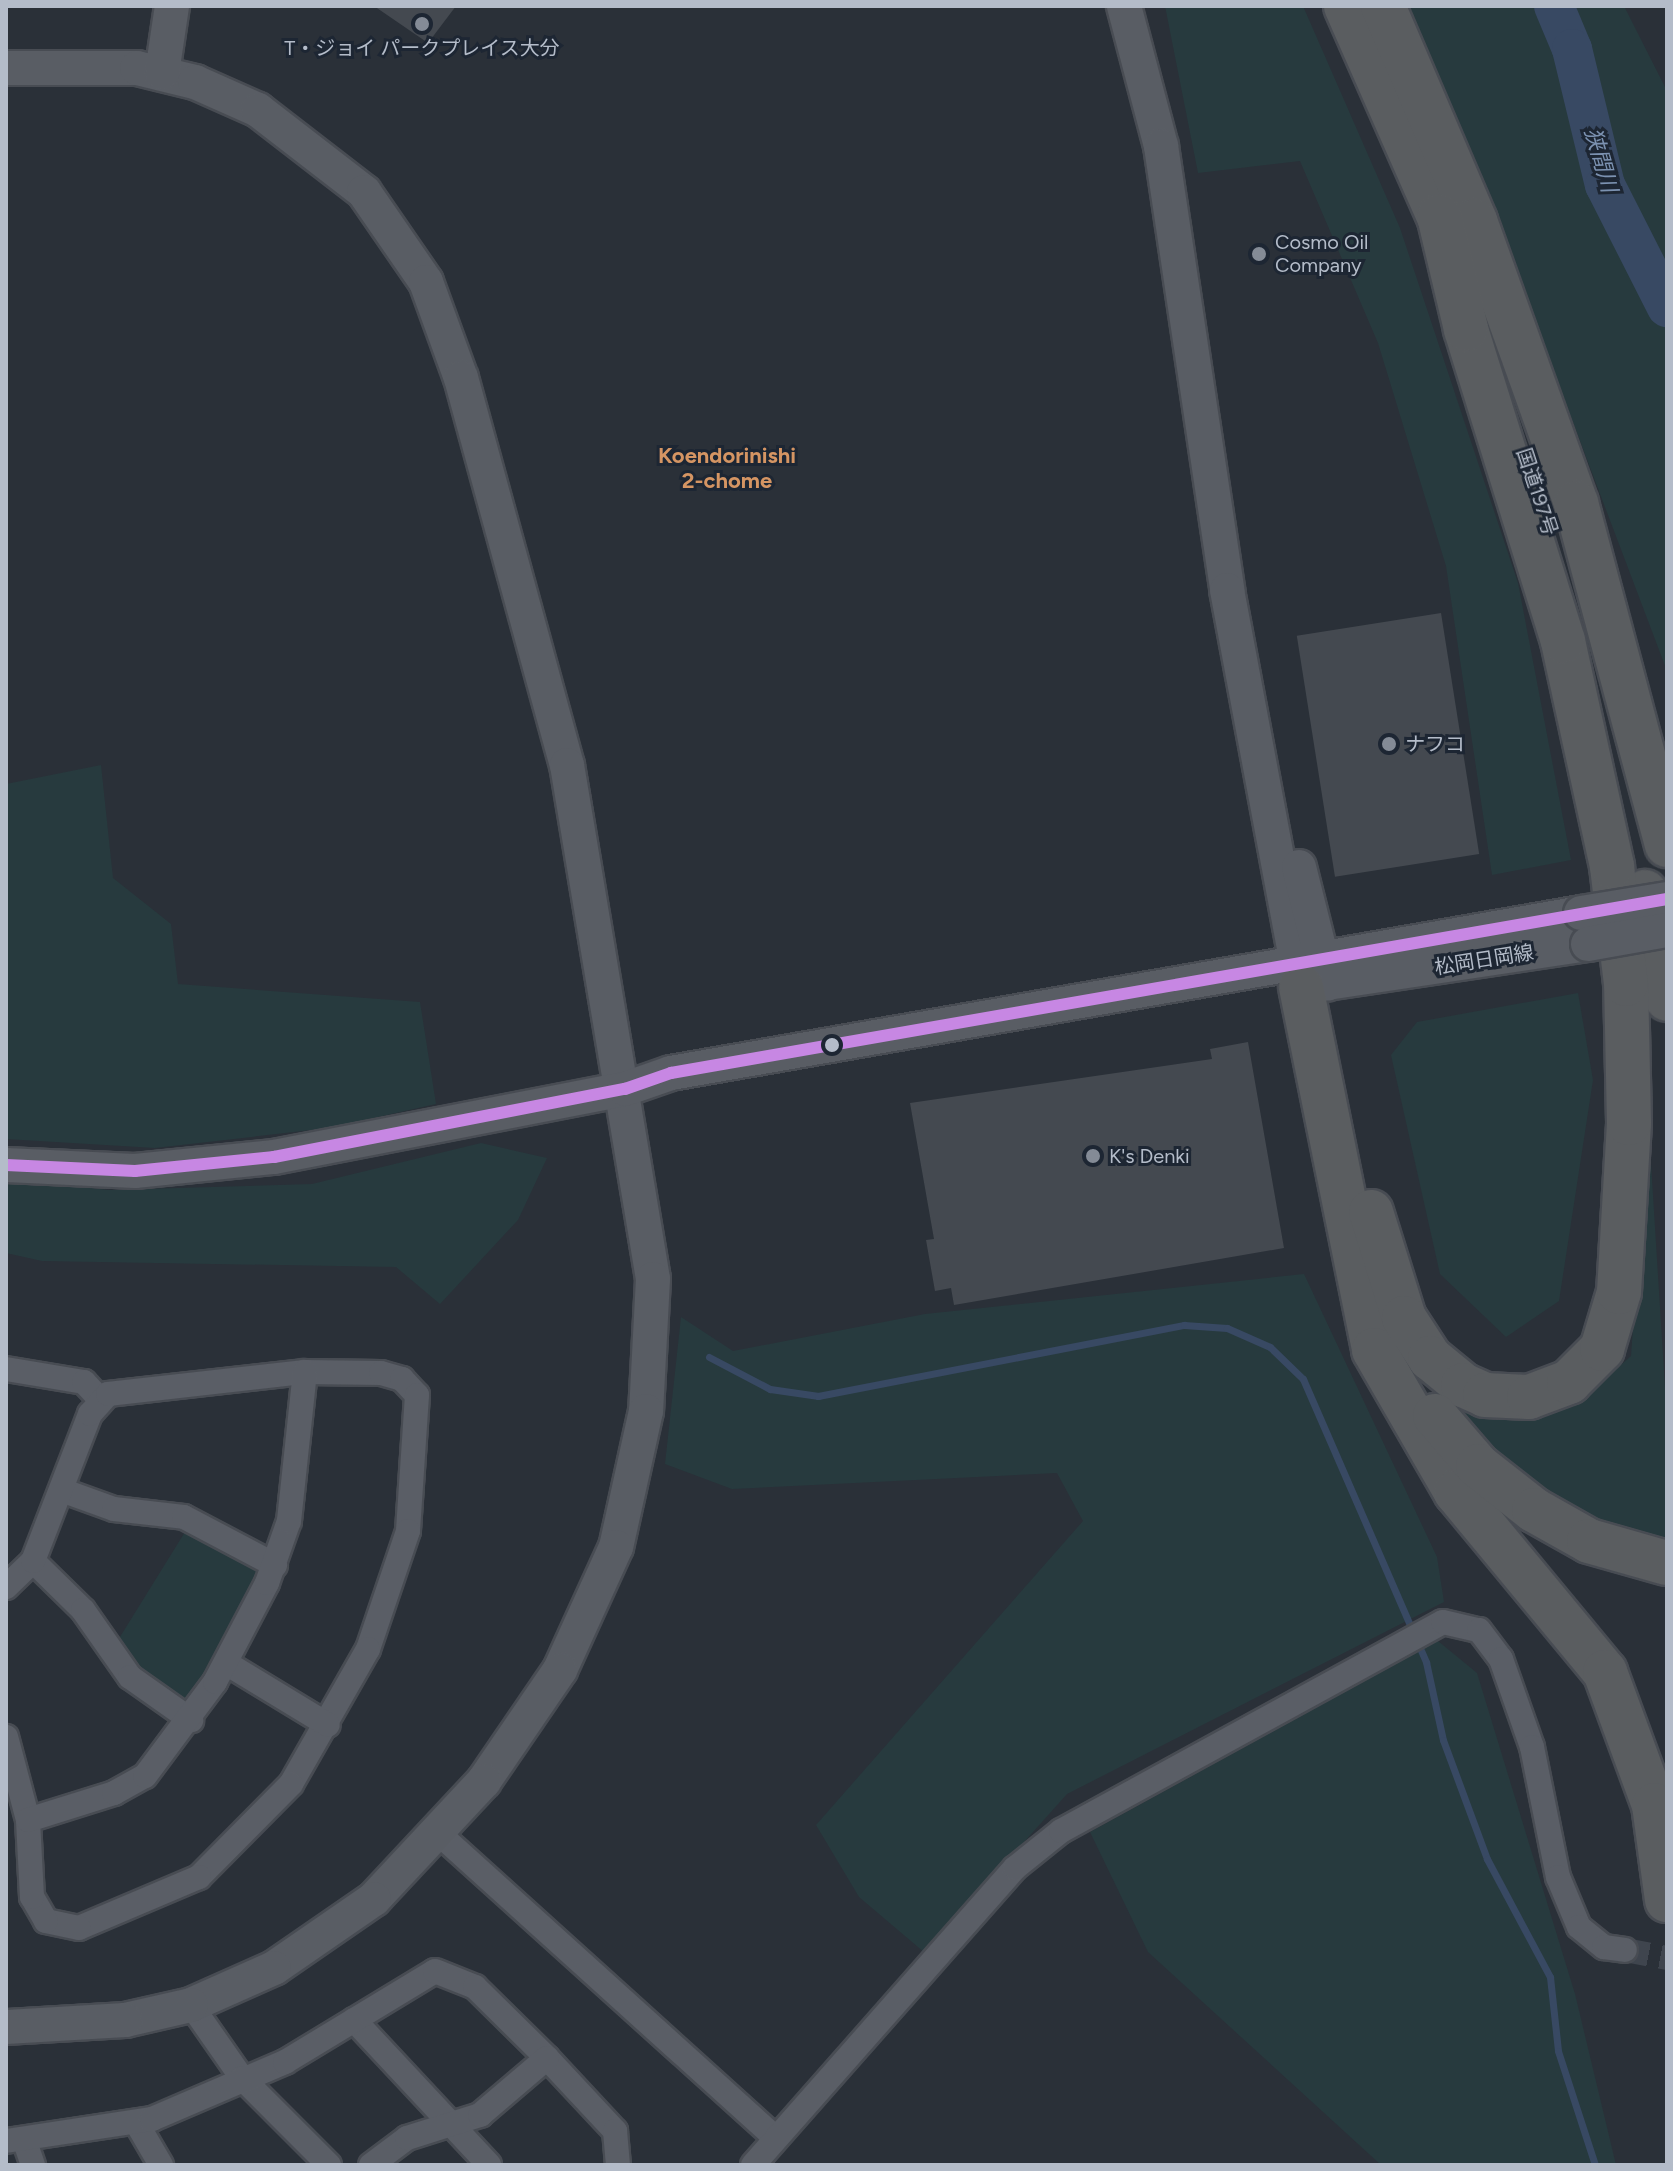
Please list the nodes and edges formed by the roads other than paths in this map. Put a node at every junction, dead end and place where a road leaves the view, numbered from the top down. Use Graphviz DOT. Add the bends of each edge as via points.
graph roads {
  1 [pos="172,6"];
  2 [pos="1124,6"];
  3 [pos="1144,6"];
  4 [pos="1346,6"];
  5 [pos="1383,6"];
  6 [pos="6,68"];
  7 [pos="162,73"];
  8 [pos="1161,146"];
  9 [pos="1439,216"];
  10 [pos="1576,503"];
  11 [pos="1667,740"];
  12 [pos="1667,845"];
  13 [pos="1667,899"];
  14 [pos="1584,928"];
  15 [pos="1667,930"];
  16 [pos="1311,973"];
  17 [pos="1667,999"];
  18 [pos="625,1089"];
  19 [pos="6,1165"];
  20 [pos="1371,1212"];
  21 [pos="6,1369"];
  22 [pos="305,1372"];
  23 [pos="100,1399"];
  24 [pos="1439,1462"];
  25 [pos="64,1491"];
  26 [pos="33,1561"];
  27 [pos="1667,1563"];
  28 [pos="275,1565"];
  29 [pos="1667,1580"];
  30 [pos="6,1587"];
  31 [pos="226,1663"];
  32 [pos="191,1720"];
  33 [pos="328,1725"];
  34 [pos="6,1737"];
  35 [pos="28,1820"];
  36 [pos="437,1832"];
  37 [pos="1667,1900"];
  38 [pos="1625,1950"];
  39 [pos="191,2005"];
  40 [pos="354,2020"];
  41 [pos="6,2027"];
  42 [pos="547,2058"];
  43 [pos="245,2081"];
  44 [pos="136,2122"];
  45 [pos="453,2127"];
  46 [pos="774,2137"];
  47 [pos="15,2140"];
  48 [pos="33,2165"];
  49 [pos="161,2165"];
  50 [pos="329,2165"];
  51 [pos="371,2165"];
  52 [pos="489,2165"];
  53 [pos="618,2165"];
  54 [pos="753,2165"];
  1 -- 7 [label="street"];
  2 -- 8 [label="street"];
  3 -- 8 [label="street" via="1162,98"];
  4 -- 9 [label="highway, 国道197号"];
  5 -- 10 [label="highway, 国道197号" via="1475,221"];
  6 -- 7 [label="street" via="84,63"];
  7 -- 18 [label="street" via="258,110 341,170 395,228 438,309 567,765"];
  8 -- 16 [label="street" via="1227,590"];
  9 -- 17 [label="highway, 国道197号" via="1569,594 1624,790"];
  9 -- 20 [label="highway" via="1466,329 1563,641 1612,866 1626,984 1629,1123 1619,1292 1602,1349 1569,1382 1529,1397 1485,1395 1463,1385 1430,1358 1404,1318"];
  10 -- 11 [label="highway"];
  10 -- 12 [label="highway, 国道197号"];
  13 -- 14 [label="street, 松岡日岡線, bridge"];
  14 -- 15 [label="street, 松岡日岡線, bridge"];
  14 -- 16 [label="street, 松岡日岡線"];
  16 -- 18 [label="street, 松岡日岡線" via="675,1092"];
  16 -- 20 [label="highway"];
  16 -- 24 [label="highway" via="1363,1312 1395,1393"];
  18 -- 19 [label="street, 松岡日岡線" via="208,1167"];
  18 -- 36 [label="street" via="653,1279 650,1380 634,1482 603,1582 560,1670 506,1753"];
  20 -- 27 [label="highway" via="1396,1340 1421,1395 1456,1443 1559,1525 1629,1556"];
  21 -- 23 [label="street" via="84,1382"];
  22 -- 23 [label="street" via="129,1388"];
  22 -- 28 [label="street" via="295,1493"];
  22 -- 33 [label="street" via="395,1376 413,1389 420,1408 414,1493 390,1600"];
  23 -- 25 [label="street"];
  24 -- 29 [label="highway" via="1554,1543"];
  24 -- 37 [label="highway" via="1605,1672 1654,1805"];
  25 -- 26 [label="street"];
  25 -- 28 [label="street" via="114,1509 184,1517"];
  26 -- 30 [label="street"];
  26 -- 32 [label="street" via="83,1610 130,1677"];
  28 -- 31 [label="street"];
  31 -- 32 [label="street"];
  31 -- 33 [label="street"];
  32 -- 35 [label="street" via="145,1776 114,1793"];
  33 -- 35 [label="street" via="266,1817 188,1883 117,1916 66,1929 39,1914"];
  34 -- 35 [label="street"];
  36 -- 39 [label="street" via="374,1899 323,1938"];
  36 -- 46 [label="street"];
  38 -- 46 [label="street" via="1604,1947 1579,1927 1563,1890 1532,1747 1501,1659 1479,1630 1443,1622 1061,1831 1015,1868"];
  39 -- 41 [label="street" via="125,2020"];
  39 -- 43 [label="street"];
  40 -- 42 [label="street" via="415,1977 452,1973"];
  40 -- 43 [label="street"];
  40 -- 45 [label="street"];
  42 -- 45 [label="street" via="507,2098"];
  42 -- 53 [label="street" via="615,2131"];
  43 -- 44 [label="street"];
  43 -- 50 [label="street"];
  44 -- 47 [label="street"];
  44 -- 49 [label="street"];
  45 -- 51 [label="street" via="407,2138"];
  45 -- 52 [label="street"];
  46 -- 54 [label="street"];
  47 -- 48 [label="street"];
}
